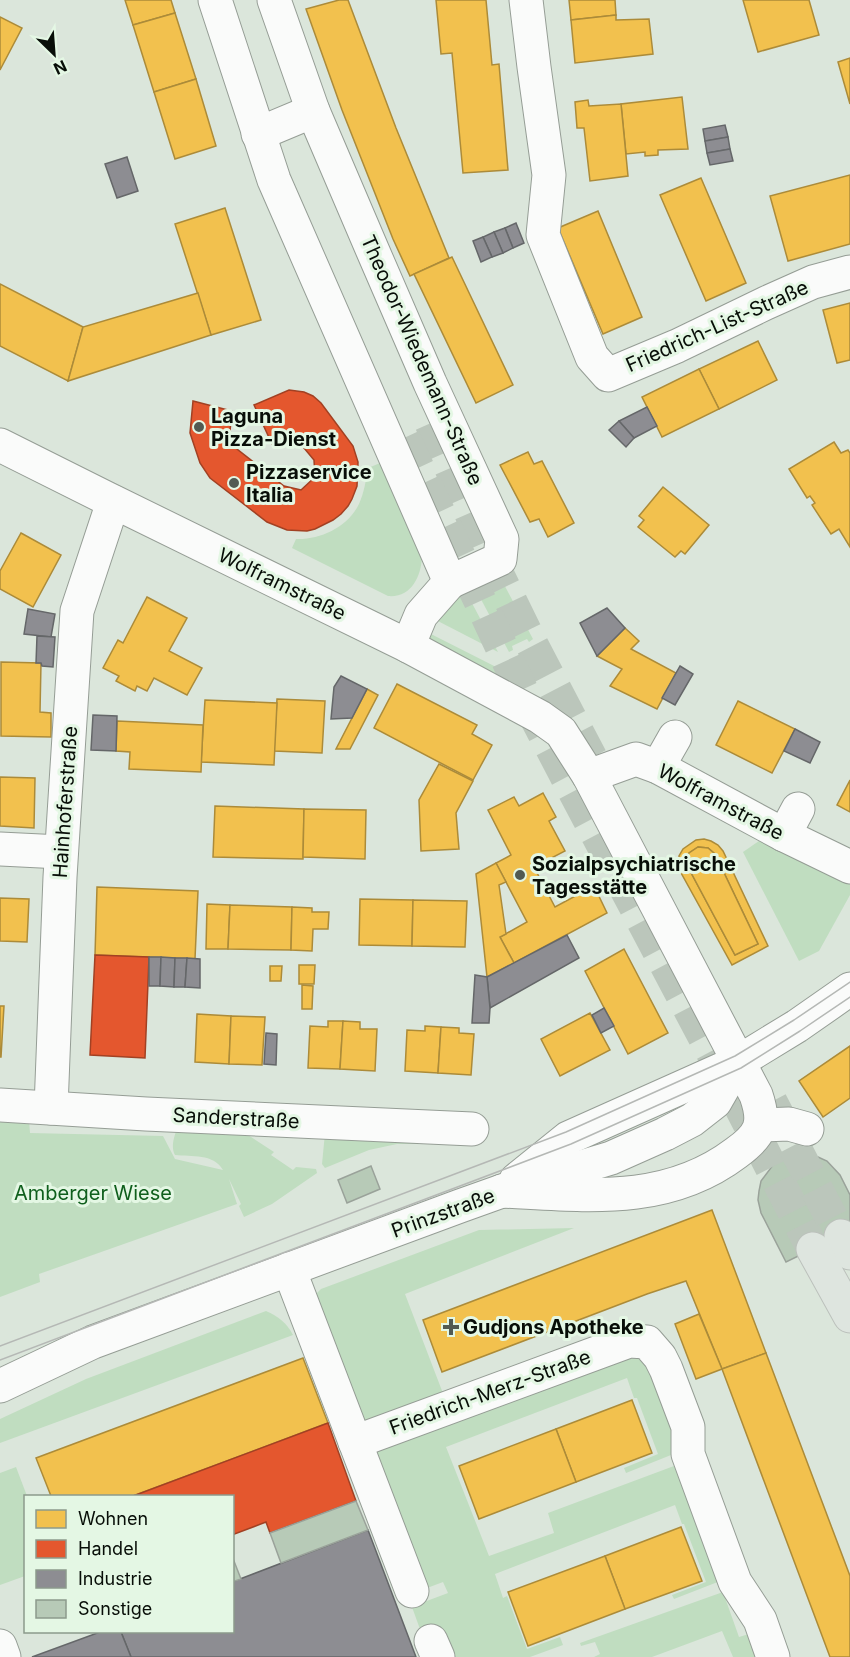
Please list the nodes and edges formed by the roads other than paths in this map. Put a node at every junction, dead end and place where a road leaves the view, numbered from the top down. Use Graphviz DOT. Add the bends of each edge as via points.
graph roads {
  1 [pos="215,0"];
  2 [pos="274,0"];
  3 [pos="526,0"];
  4 [pos="314,111"];
  5 [pos="258,134"];
  6 [pos="850,272"];
  7 [pos="0,444"];
  8 [pos="113,502"];
  9 [pos="450,582"];
  10 [pos="408,646"];
  11 [pos="675,737"];
  12 [pos="658,767"];
  13 [pos="589,776"];
  14 [pos="0,849"];
  15 [pos="61,852"];
  16 [pos="850,867"];
  17 [pos="850,989"];
  18 [pos="738,1062"];
  19 [pos="0,1106"];
  20 [pos="51,1108"];
  21 [pos="762,1125"];
  22 [pos="472,1129"];
  23 [pos="807,1129"];
  24 [pos="502,1191"];
  25 [pos="834,1246"];
  26 [pos="289,1269"];
  27 [pos="850,1316"];
  28 [pos="0,1386"];
  29 [pos="355,1442"];
  30 [pos="412,1591"];
  31 [pos="0,1646"];
  32 [pos="4,1657"];
  33 [pos="773,1657"];
  1 -- 5 [label="street"];
  2 -- 4 [label="street, Theodor-Wiedemann-Straße"];
  3 -- 6 [label="street, Friedrich-List-Straße" via="549,176 543,235 592,357 608,375 794,290"];
  4 -- 5 [label="street"];
  4 -- 9 [label="street, Theodor-Wiedemann-Straße" via="502,539 500,559"];
  5 -- 9 [label="street" via="274,180"];
  7 -- 8 [label="street, Wolframstraße"];
  8 -- 10 [label="street, Wolframstraße"];
  8 -- 15 [label="street, Hainhoferstraße" via="77,611"];
  9 -- 10 [label="street, Theodor-Wiedemann-Straße" via="421,615"];
  10 -- 13 [label="street, Wolframstraße" via="561,732"];
  11 -- 12 [label="street"];
  12 -- 13 [label="street, Wolframstraße" via="636,759"];
  12 -- 16 [label="street, Wolframstraße" via="791,822"];
  13 -- 18 [label="street"];
  14 -- 15 [label="street"];
  15 -- 20 [label="street, Hainhoferstraße"];
  17 -- 18 [label="street, Prinzstraße"];
  18 -- 21 [label="street" via="756,1095"];
  18 -- 24 [label="street, Prinzstraße" via="715,1102 692,1120 611,1158"];
  19 -- 20 [label="street, Sanderstraße"];
  20 -- 22 [label="street, Sanderstraße"];
  21 -- 23 [label="street" via="789,1124"];
  21 -- 24 [label="street" via="742,1149 710,1171 661,1189 614,1194"];
  24 -- 26 [label="street, Prinzstraße"];
  25 -- 27 [label="main road"];
  26 -- 28 [label="street, Prinzstraße" via="93,1342"];
  26 -- 29 [label="street"];
  29 -- 30 [label="street"];
  29 -- 33 [label="street, Friedrich-Merz-Straße" via="629,1341 647,1342 660,1357 688,1427 688,1454 735,1582 760,1620"];
  31 -- 32 [label="street"];
}
